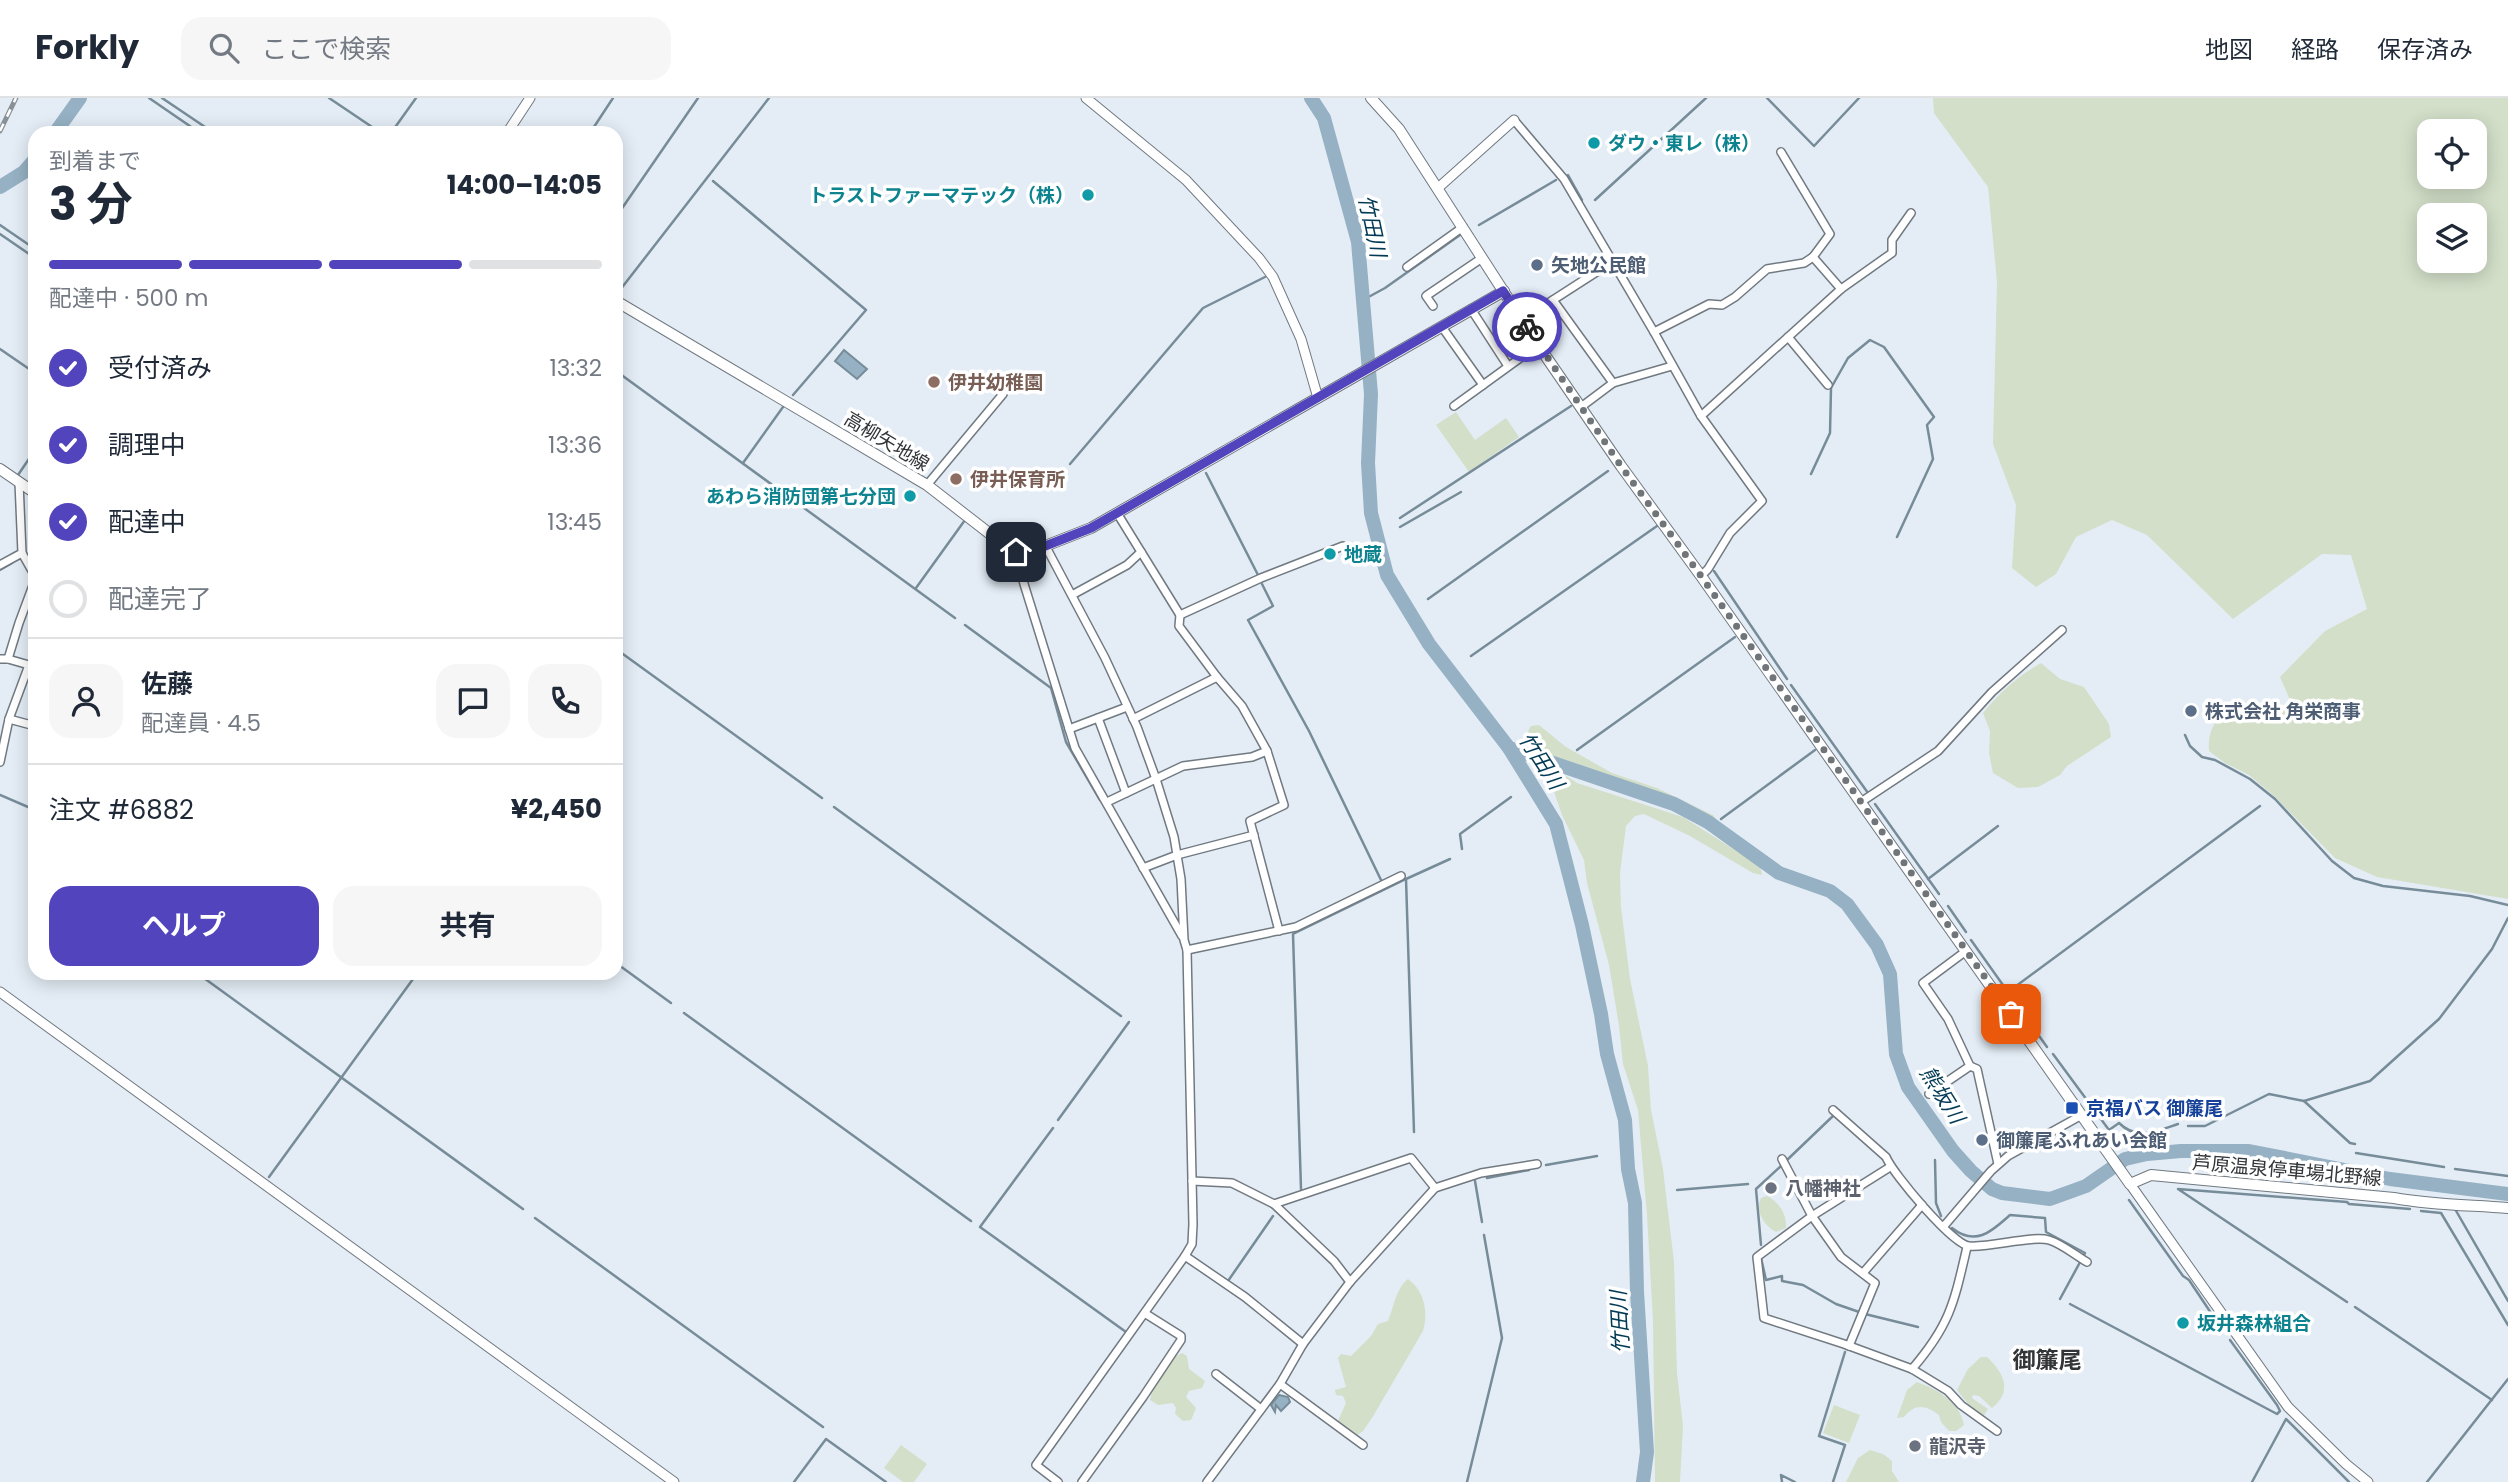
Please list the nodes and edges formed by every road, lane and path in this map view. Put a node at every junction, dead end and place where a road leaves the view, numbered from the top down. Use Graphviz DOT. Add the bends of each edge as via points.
graph roads {
  1 [pos="530,98"];
  2 [pos="1086,98"];
  3 [pos="1371,98"];
  4 [pos="1514,120"];
  5 [pos="511,126"];
  6 [pos="1781,152"];
  7 [pos="1438,188"];
  8 [pos="1911,213"];
  9 [pos="1463,227"];
  10 [pos="1813,257"];
  11 [pos="1482,258"];
  12 [pos="1612,262"];
  13 [pos="1407,267"];
  14 [pos="1841,289"];
  15 [pos="1503,291"];
  16 [pos="1553,300"];
  17 [pos="623,305"];
  18 [pos="1433,306"];
  19 [pos="1471,309"];
  20 [pos="1522,320"];
  21 [pos="1442,327"];
  22 [pos="1654,332"];
  23 [pos="1788,337"];
  24 [pos="1538,345"];
  25 [pos="1508,366"];
  26 [pos="1672,366"];
  27 [pos="1613,383"];
  28 [pos="1483,385"];
  29 [pos="1828,385"];
  30 [pos="1003,394"];
  31 [pos="1318,398"];
  32 [pos="1454,406"];
  33 [pos="1581,407"];
  34 [pos="1701,416"];
  35 [pos="0,469"];
  36 [pos="19,482"];
  37 [pos="927,485"];
  38 [pos="28,489"];
  39 [pos="1117,513"];
  40 [pos="1343,546"];
  41 [pos="1046,547"];
  42 [pos="1016,552"];
  43 [pos="1141,552"];
  44 [pos="22,553"];
  45 [pos="0,565"];
  46 [pos="28,565"];
  47 [pos="1701,576"];
  48 [pos="1072,595"];
  49 [pos="28,597"];
  50 [pos="1180,615"];
  51 [pos="2062,630"];
  52 [pos="4,659"];
  53 [pos="28,665"];
  54 [pos="28,676"];
  55 [pos="1217,677"];
  56 [pos="1127,708"];
  57 [pos="1098,718"];
  58 [pos="1133,719"];
  59 [pos="0,720"];
  60 [pos="9,721"];
  61 [pos="28,725"];
  62 [pos="1069,729"];
  63 [pos="1267,751"];
  64 [pos="0,762"];
  65 [pos="1156,779"];
  66 [pos="1126,793"];
  67 [pos="1107,802"];
  68 [pos="1861,802"];
  69 [pos="1254,835"];
  70 [pos="1177,855"];
  71 [pos="1143,868"];
  72 [pos="1401,876"];
  73 [pos="1279,931"];
  74 [pos="1184,940"];
  75 [pos="1186,950"];
  76 [pos="1966,951"];
  77 [pos="0,992"];
  78 [pos="1970,1066"];
  79 [pos="1929,1094"];
  80 [pos="1833,1110"];
  81 [pos="2081,1115"];
  82 [pos="1782,1159"];
  83 [pos="1537,1164"];
  84 [pos="1998,1164"];
  85 [pos="1890,1167"];
  86 [pos="1192,1181"];
  87 [pos="2130,1184"];
  88 [pos="1435,1188"];
  89 [pos="1274,1204"];
  90 [pos="1922,1206"];
  91 [pos="2508,1208"];
  92 [pos="1812,1216"];
  93 [pos="1944,1226"];
  94 [pos="1967,1247"];
  95 [pos="1185,1256"];
  96 [pos="2087,1262"];
  97 [pos="1864,1273"];
  98 [pos="1350,1282"];
  99 [pos="1146,1314"];
  100 [pos="1303,1344"];
  101 [pos="1849,1346"];
  102 [pos="1912,1369"];
  103 [pos="1216,1374"];
  104 [pos="1280,1384"];
  105 [pos="1261,1409"];
  106 [pos="1997,1431"];
  107 [pos="1363,1445"];
  108 [pos="674,1482"];
  109 [pos="1058,1482"];
  110 [pos="1082,1482"];
  111 [pos="1207,1482"];
  112 [pos="2368,1482"];
  1 -- 5 [label="street"];
  2 -- 31 [label="street" via="1186,180 1259,258 1273,277 1301,339"];
  3 -- 7 [label="main road" via="1399,128"];
  4 -- 7 [label="street"];
  4 -- 12 [label="street" via="1564,179"];
  6 -- 10 [label="street" via="1829,234"];
  7 -- 9 [label="main road"];
  8 -- 14 [label="street" via="1892,240 1892,253"];
  9 -- 11 [label="main road"];
  9 -- 13 [label="street"];
  10 -- 14 [label="street"];
  10 -- 22 [label="street" via="1797,265 1768,269 1735,298 1722,305 1709,304"];
  11 -- 15 [label="main road"];
  11 -- 18 [label="street" via="1426,296"];
  12 -- 16 [label="street"];
  12 -- 22 [label="street"];
  14 -- 23 [label="street"];
  15 -- 19 [label="main road"];
  15 -- 20 [label="main road"];
  16 -- 20 [label="street"];
  16 -- 27 [label="street"];
  17 -- 37 [label="main road, 高柳矢地線"];
  19 -- 21 [label="main road"];
  19 -- 25 [label="street"];
  20 -- 24 [label="main road"];
  21 -- 28 [label="street"];
  21 -- 31 [label="main road"];
  22 -- 26 [label="street"];
  23 -- 29 [label="street"];
  23 -- 34 [label="street"];
  24 -- 25 [label="street"];
  24 -- 33 [label="main road"];
  25 -- 28 [label="street"];
  26 -- 27 [label="street"];
  26 -- 34 [label="street"];
  27 -- 33 [label="street"];
  28 -- 32 [label="street"];
  30 -- 37 [label="street"];
  31 -- 39 [label="main road"];
  33 -- 47 [label="main road"];
  34 -- 47 [label="street" via="1762,501 1730,533"];
  35 -- 36 [label="main road"];
  36 -- 38 [label="main road"];
  36 -- 44 [label="street"];
  37 -- 42 [label="main road, 高柳矢地線"];
  39 -- 41 [label="main road"];
  39 -- 43 [label="street"];
  40 -- 50 [label="street"];
  41 -- 42 [label="main road"];
  41 -- 48 [label="street"];
  42 -- 62 [label="street"];
  43 -- 48 [label="street" via="1127,565"];
  43 -- 50 [label="street"];
  44 -- 45 [label="street"];
  44 -- 46 [label="street"];
  47 -- 68 [label="main road"];
  48 -- 56 [label="street"];
  49 -- 52 [label="street"];
  50 -- 55 [label="street" via="1180,626"];
  51 -- 68 [label="street" via="1992,692 1938,751"];
  52 -- 53 [label="street"];
  54 -- 60 [label="street"];
  55 -- 58 [label="street"];
  55 -- 63 [label="street" via="1242,706"];
  56 -- 57 [label="street"];
  56 -- 58 [label="street"];
  57 -- 62 [label="street"];
  57 -- 66 [label="street"];
  58 -- 65 [label="street"];
  59 -- 60 [label="street"];
  60 -- 61 [label="street"];
  60 -- 64 [label="street"];
  62 -- 67 [label="street"];
  63 -- 65 [label="street" via="1183,766"];
  63 -- 69 [label="street" via="1284,806 1251,821"];
  65 -- 66 [label="street"];
  65 -- 70 [label="street"];
  66 -- 67 [label="street"];
  67 -- 71 [label="street"];
  68 -- 76 [label="main road"];
  69 -- 70 [label="street"];
  69 -- 73 [label="street"];
  70 -- 71 [label="street"];
  70 -- 74 [label="street"];
  71 -- 74 [label="street"];
  72 -- 73 [label="street"];
  73 -- 75 [label="street"];
  74 -- 75 [label="street"];
  75 -- 86 [label="street"];
  76 -- 78 [label="street" via="1923,983 1948,1019"];
  76 -- 81 [label="main road"];
  77 -- 108 [label="street"];
  78 -- 79 [label="street"];
  78 -- 84 [label="street" via="1977,1069"];
  80 -- 85 [label="street" via="1886,1157"];
  81 -- 84 [label="street"];
  81 -- 87 [label="main road"];
  82 -- 92 [label="street"];
  83 -- 88 [label="street" via="1481,1173"];
  84 -- 93 [label="street"];
  85 -- 90 [label="street"];
  85 -- 92 [label="street"];
  86 -- 89 [label="street" via="1232,1184"];
  86 -- 95 [label="street" via="1192,1244"];
  87 -- 91 [label="main road, 芦原温泉停車場北野線" via="2151,1175"];
  87 -- 112 [label="street" via="2288,1407"];
  88 -- 89 [label="street" via="1411,1158"];
  88 -- 98 [label="street"];
  89 -- 98 [label="street"];
  90 -- 93 [label="street"];
  90 -- 97 [label="street"];
  92 -- 97 [label="street" via="1841,1257"];
  92 -- 101 [label="street" via="1757,1257 1764,1318"];
  93 -- 94 [label="street"];
  94 -- 96 [label="street" via="2046,1239"];
  94 -- 102 [label="street" via="1951,1312"];
  95 -- 99 [label="street"];
  95 -- 100 [label="street"];
  97 -- 101 [label="street" via="1875,1283"];
  98 -- 100 [label="street"];
  99 -- 109 [label="street" via="1036,1465"];
  99 -- 110 [label="street" via="1181,1340"];
  100 -- 104 [label="street"];
  101 -- 102 [label="street"];
  102 -- 106 [label="street"];
  103 -- 105 [label="street"];
  104 -- 105 [label="street"];
  104 -- 107 [label="street"];
  105 -- 111 [label="street"];
}
